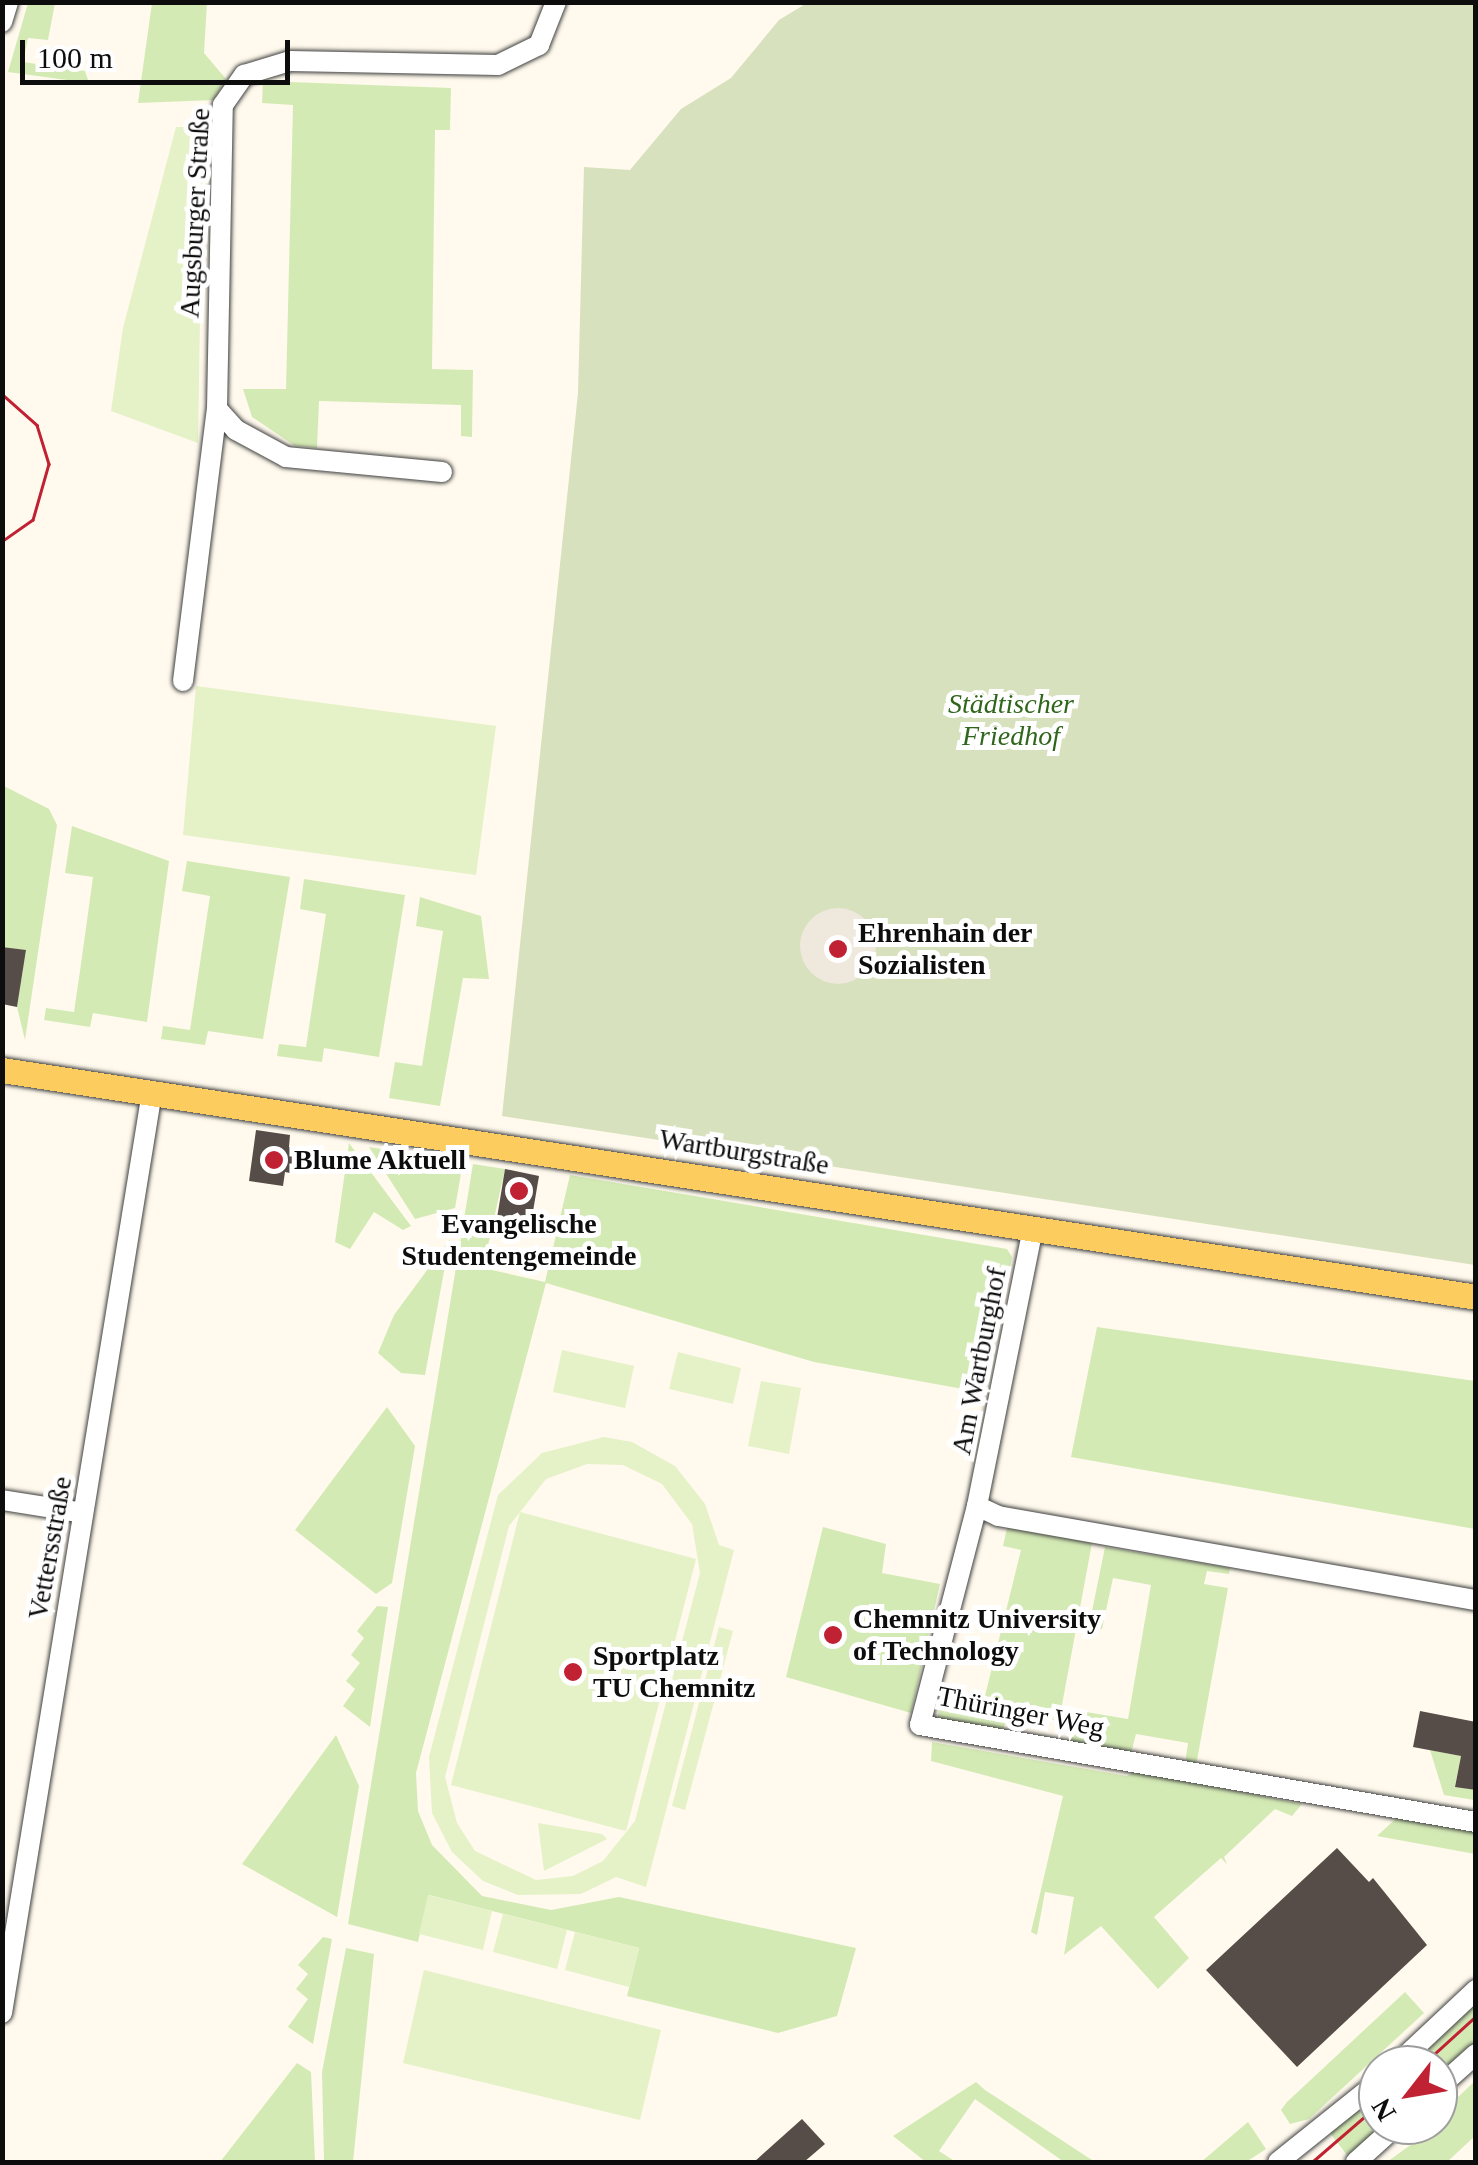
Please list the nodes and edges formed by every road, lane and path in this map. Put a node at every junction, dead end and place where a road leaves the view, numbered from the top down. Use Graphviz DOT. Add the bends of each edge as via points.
graph roads {
  1 [pos="8,2"];
  2 [pos="556,2"];
  3 [pos="2,22"];
  4 [pos="217,409"];
  5 [pos="442,472"];
  6 [pos="183,682"];
  7 [pos="2,1070"];
  8 [pos="152,1092"];
  9 [pos="1034,1228"];
  10 [pos="1476,1296"];
  11 [pos="2,1500"];
  12 [pos="977,1506"];
  13 [pos="84,1513"];
  14 [pos="1476,1600"];
  15 [pos="1476,1822"];
  16 [pos="9,1929"];
  17 [pos="1476,1990"];
  18 [pos="2,2014"];
  19 [pos="1417,2045"];
  20 [pos="1358,2098"];
  21 [pos="1375,2145"];
  22 [pos="1278,2162"];
  23 [pos="1356,2162"];
  1 -- 3 [label="street"];
  2 -- 4 [label="street, Augsburger Straße" via="539,44 498,64 290,61 237,82 224,105"];
  4 -- 5 [label="street" via="236,430 286,458"];
  4 -- 6 [label="street, Augsburger Straße"];
  7 -- 8 [label="main road, Wartburgstraße"];
  8 -- 9 [label="main road, Wartburgstraße"];
  8 -- 13 [label="street, Vettersstraße"];
  9 -- 10 [label="main road, Wartburgstraße"];
  9 -- 12 [label="street, Am Wartburghof"];
  11 -- 13 [label="street"];
  12 -- 14 [label="street" via="998,1516"];
  12 -- 15 [label="street, Thüringer Weg" via="920,1725"];
  13 -- 16 [label="street, Vettersstraße"];
  16 -- 18 [label="street, Vettersstraße"];
  17 -- 19 [label="street"];
  20 -- 22 [label="street"];
  21 -- 23 [label="street"];
}
